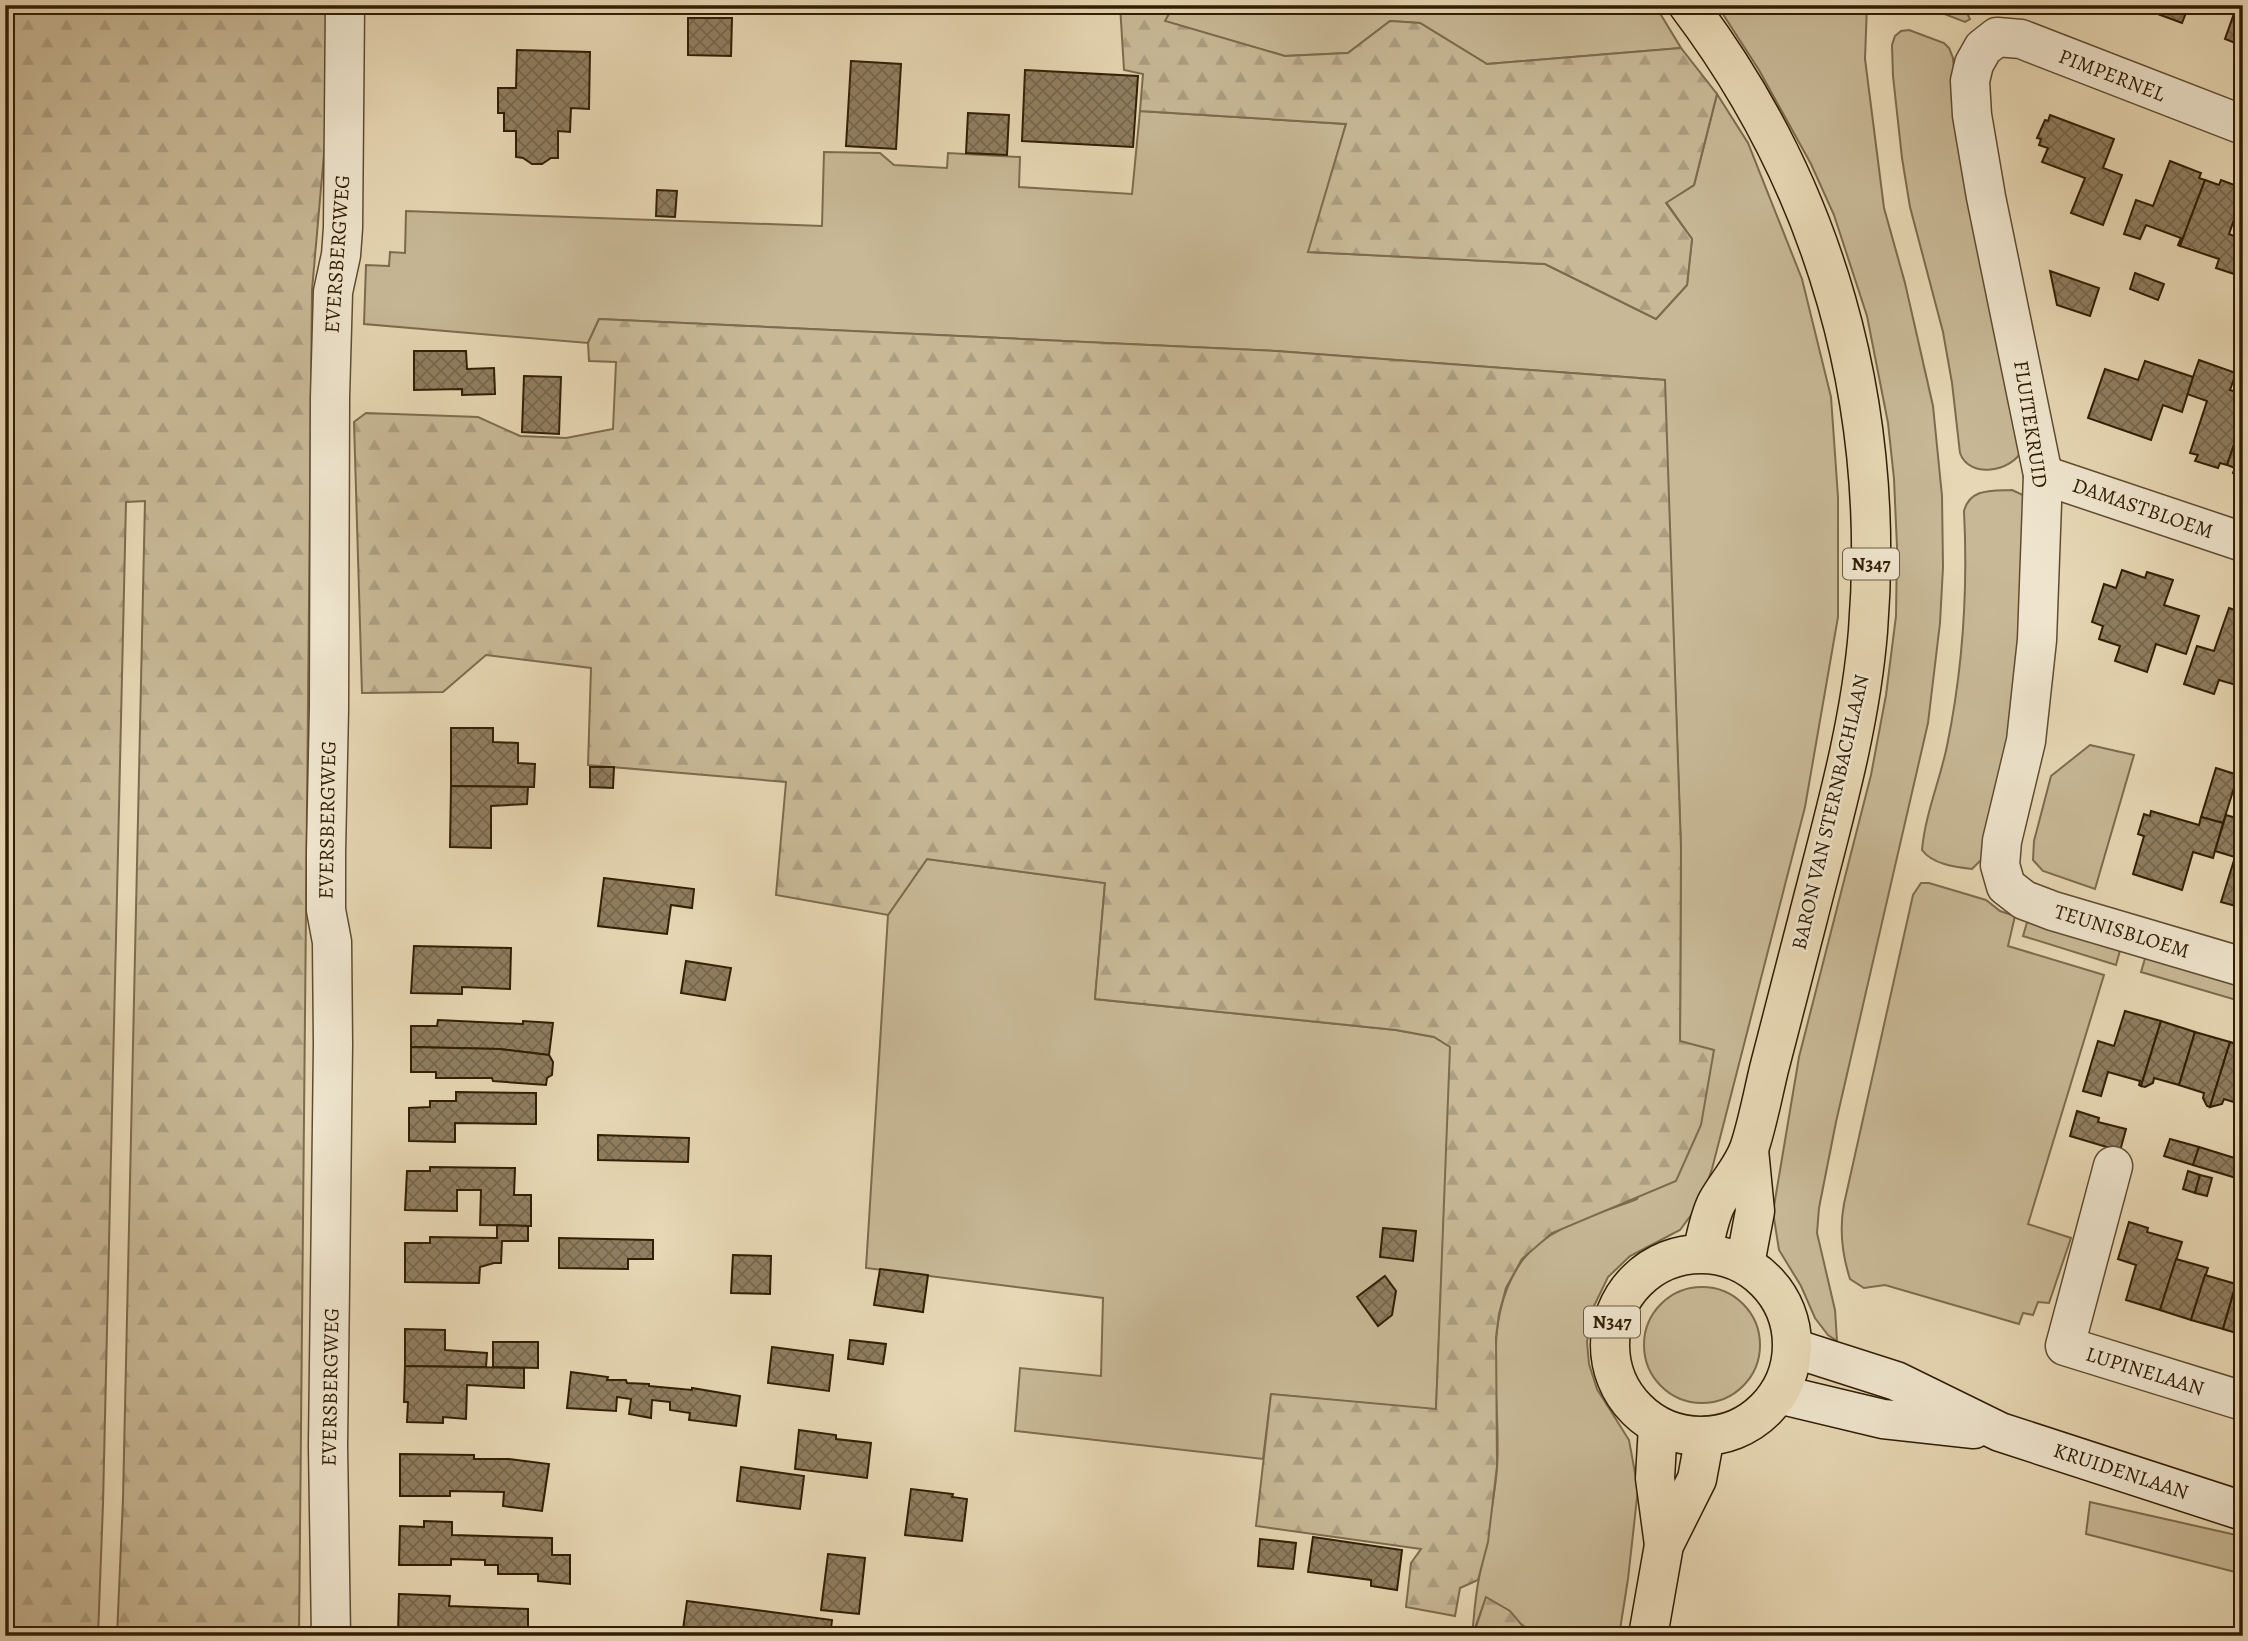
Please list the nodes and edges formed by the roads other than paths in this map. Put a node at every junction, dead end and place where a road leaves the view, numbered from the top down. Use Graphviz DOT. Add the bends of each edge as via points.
graph roads {
  1 [pos="345,5"];
  2 [pos="1688,5"];
  3 [pos="1983,48"];
  4 [pos="2243,125"];
  5 [pos="2043,475"];
  6 [pos="2243,542"];
  7 [pos="2006,886"];
  8 [pos="2243,967"];
  9 [pos="1749,1150"];
  10 [pos="2113,1166"];
  11 [pos="1702,1253"];
  12 [pos="1745,1264"];
  13 [pos="1793,1348"];
  14 [pos="1778,1394"];
  15 [pos="2243,1401"];
  16 [pos="1658,1426"];
  17 [pos="2000,1432"];
  18 [pos="1705,1436"];
  19 [pos="2243,1511"];
  20 [pos="1664,1545"];
  21 [pos="331,1636"];
  22 [pos="1648,1636"];
  1 -- 21 [label="street, EVERSBERGWEG" via="343,228 333,292 330,397 326,852 333,1044 328,1446"];
  2 -- 9 [label="main road, BARON VAN STERNBACHLAAN / N347" via="1746,92 1790,173 1819,243 1857,382 1868,463 1868,633 1857,712"];
  3 -- 4 [label="street, PIMPERNEL" via="1997,37 2021,40"];
  3 -- 5 [label="street, FLUITEKRUID" via="1970,81 1972,115"];
  5 -- 6 [label="street, DAMASTBLOEM"];
  5 -- 7 [label="street, FLUITEKRUID" via="2038,640 2026,741 2002,841 2000,865"];
  7 -- 8 [label="street, TEUNISBLOEM" via="2024,900 2053,911"];
  9 -- 11 [label="main road, BARON VAN STERNBACHLAAN / N347" via="1714,1206"];
  9 -- 12 [label="main road, BARON VAN STERNBACHLAAN / N347" via="1755,1211"];
  10 -- 15 [label="street, LUPINELAAN" via="2065,1346"];
  11 -- 12 [label="main road, N347"];
  11 -- 16 [label="main road, N347" via="1659,1263 1640,1276 1615,1312 1610,1333 1615,1377 1640,1413"];
  12 -- 13 [label="main road, N347" via="1762,1276 1780,1300"];
  13 -- 14 [label="main road, N347"];
  13 -- 17 [label="street, KRUIDENLAAN" via="1896,1381"];
  14 -- 17 [label="street, KRUIDENLAAN" via="1883,1419"];
  14 -- 18 [label="main road, N347" via="1754,1419 1722,1434"];
  16 -- 18 [label="main road, N347"];
  16 -- 20 [label="main road" via="1655,1478"];
  17 -- 19 [label="street, KRUIDENLAAN"];
  18 -- 20 [label="main road" via="1697,1479"];
  20 -- 22 [label="main road"];
}
